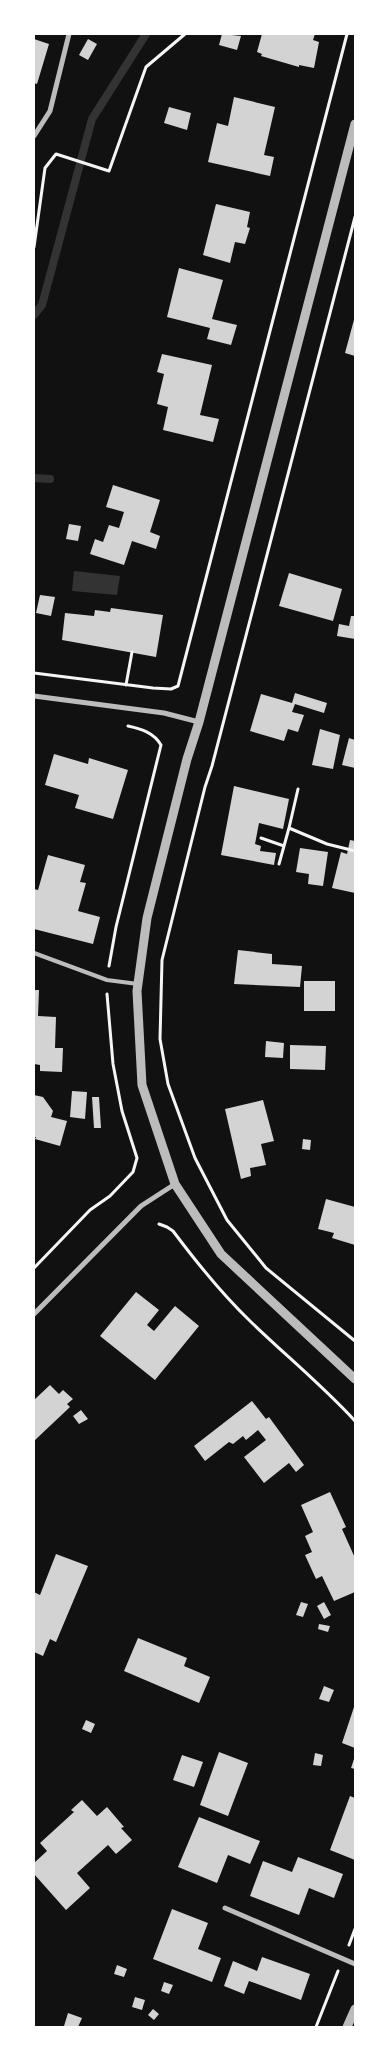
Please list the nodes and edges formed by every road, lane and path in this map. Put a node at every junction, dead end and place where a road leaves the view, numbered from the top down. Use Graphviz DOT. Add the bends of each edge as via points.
graph roads {
  1 [pos="70,34"];
  2 [pos="185,34"];
  3 [pos="347,34"];
  4 [pos="355,124"];
  5 [pos="34,136"];
  6 [pos="355,217"];
  7 [pos="34,247"];
  8 [pos="132,652"];
  9 [pos="34,673"];
  10 [pos="126,685"];
  11 [pos="34,696"];
  12 [pos="199,722"];
  13 [pos="298,789"];
  14 [pos="289,828"];
  15 [pos="261,838"];
  16 [pos="284,846"];
  17 [pos="355,851"];
  18 [pos="279,864"];
  19 [pos="34,953"];
  20 [pos="138,984"];
  21 [pos="134,1172"];
  22 [pos="175,1184"];
  23 [pos="159,1224"];
  24 [pos="34,1268"];
  25 [pos="34,1314"];
  26 [pos="355,1341"];
  27 [pos="355,1379"];
  28 [pos="355,1421"];
  29 [pos="225,1908"];
  30 [pos="355,1929"];
  31 [pos="343,1959"];
  32 [pos="355,1964"];
  33 [pos="355,2009"];
  34 [pos="316,2027"];
  35 [pos="348,2027"];
  1 -- 5 [label="street" via="50,111"];
  2 -- 7 [label="path" via="146,67 109,171 56,154 45,168"];
  3 -- 10 [label="path" via="178,686 171,689"];
  4 -- 12 [label="street"];
  6 -- 26 [label="path" via="162,960 160,1039 168,1084 195,1158 227,1220 266,1268"];
  8 -- 10 [label="path"];
  9 -- 10 [label="path"];
  11 -- 12 [label="street" via="164,713"];
  12 -- 20 [label="street" via="147,918"];
  13 -- 14 [label="path"];
  14 -- 16 [label="path"];
  14 -- 17 [label="path" via="327,844"];
  15 -- 16 [label="path"];
  16 -- 18 [label="path"];
  19 -- 20 [label="lane" via="106,980"];
  20 -- 22 [label="street" via="142,1085"];
  21 -- 24 [label="path" via="90,1210"];
  22 -- 25 [label="street" via="141,1206"];
  22 -- 27 [label="street" via="221,1254"];
  23 -- 28 [label="path" via="173,1231 209,1278 250,1321"];
  29 -- 31 [label="street"];
  30 -- 31 [label="path"];
  31 -- 32 [label="street"];
  31 -- 34 [label="path"];
  33 -- 35 [label="street"];
}
